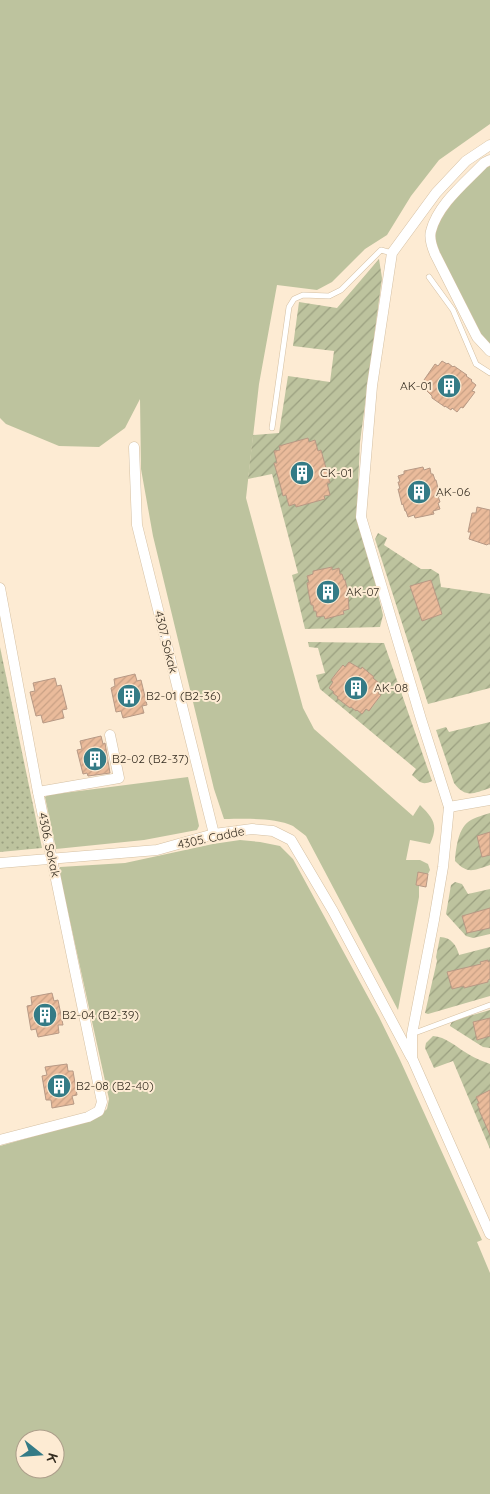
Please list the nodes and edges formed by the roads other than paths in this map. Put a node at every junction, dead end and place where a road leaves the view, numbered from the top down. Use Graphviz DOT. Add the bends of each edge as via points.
graph roads {
  1 [pos="490,146"];
  2 [pos="490,160"];
  3 [pos="392,253"];
  4 [pos="429,277"];
  5 [pos="490,351"];
  6 [pos="490,373"];
  7 [pos="272,428"];
  8 [pos="134,447"];
  9 [pos="0,588"];
  10 [pos="110,735"];
  11 [pos="38,792"];
  12 [pos="490,800"];
  13 [pos="449,807"];
  14 [pos="214,834"];
  15 [pos="52,858"];
  16 [pos="0,863"];
  17 [pos="490,1005"];
  18 [pos="412,1034"];
  19 [pos="412,1058"];
  20 [pos="0,1140"];
  21 [pos="490,1234"];
  1 -- 3 [label="street" via="466,161 436,193"];
  2 -- 5 [label="street" via="442,206 431,231 431,244 478,337"];
  3 -- 7 [label="lane" via="381,250 341,290 330,296 303,295 294,299 285,328"];
  3 -- 13 [label="street" via="372,386 361,517"];
  4 -- 6 [label="lane" via="453,310 476,364"];
  8 -- 14 [label="street, 4307. Sokak" via="137,525"];
  9 -- 11 [label="street, 4306. Sokak"];
  10 -- 11 [label="street" via="119,778"];
  11 -- 15 [label="street, 4306. Sokak"];
  12 -- 13 [label="street"];
  13 -- 18 [label="street" via="443,867"];
  14 -- 15 [label="street, 4305. Cadde" via="158,850"];
  14 -- 19 [label="street, 4305. Cadde" via="252,829 274,831 291,840"];
  15 -- 16 [label="street, 4305. Cadde"];
  15 -- 20 [label="street, 4306. Sokak" via="102,1102 99,1111 88,1117"];
  17 -- 18 [label="lane"];
  18 -- 19 [label="street"];
  19 -- 21 [label="street, 4305. Cadde"];
}
